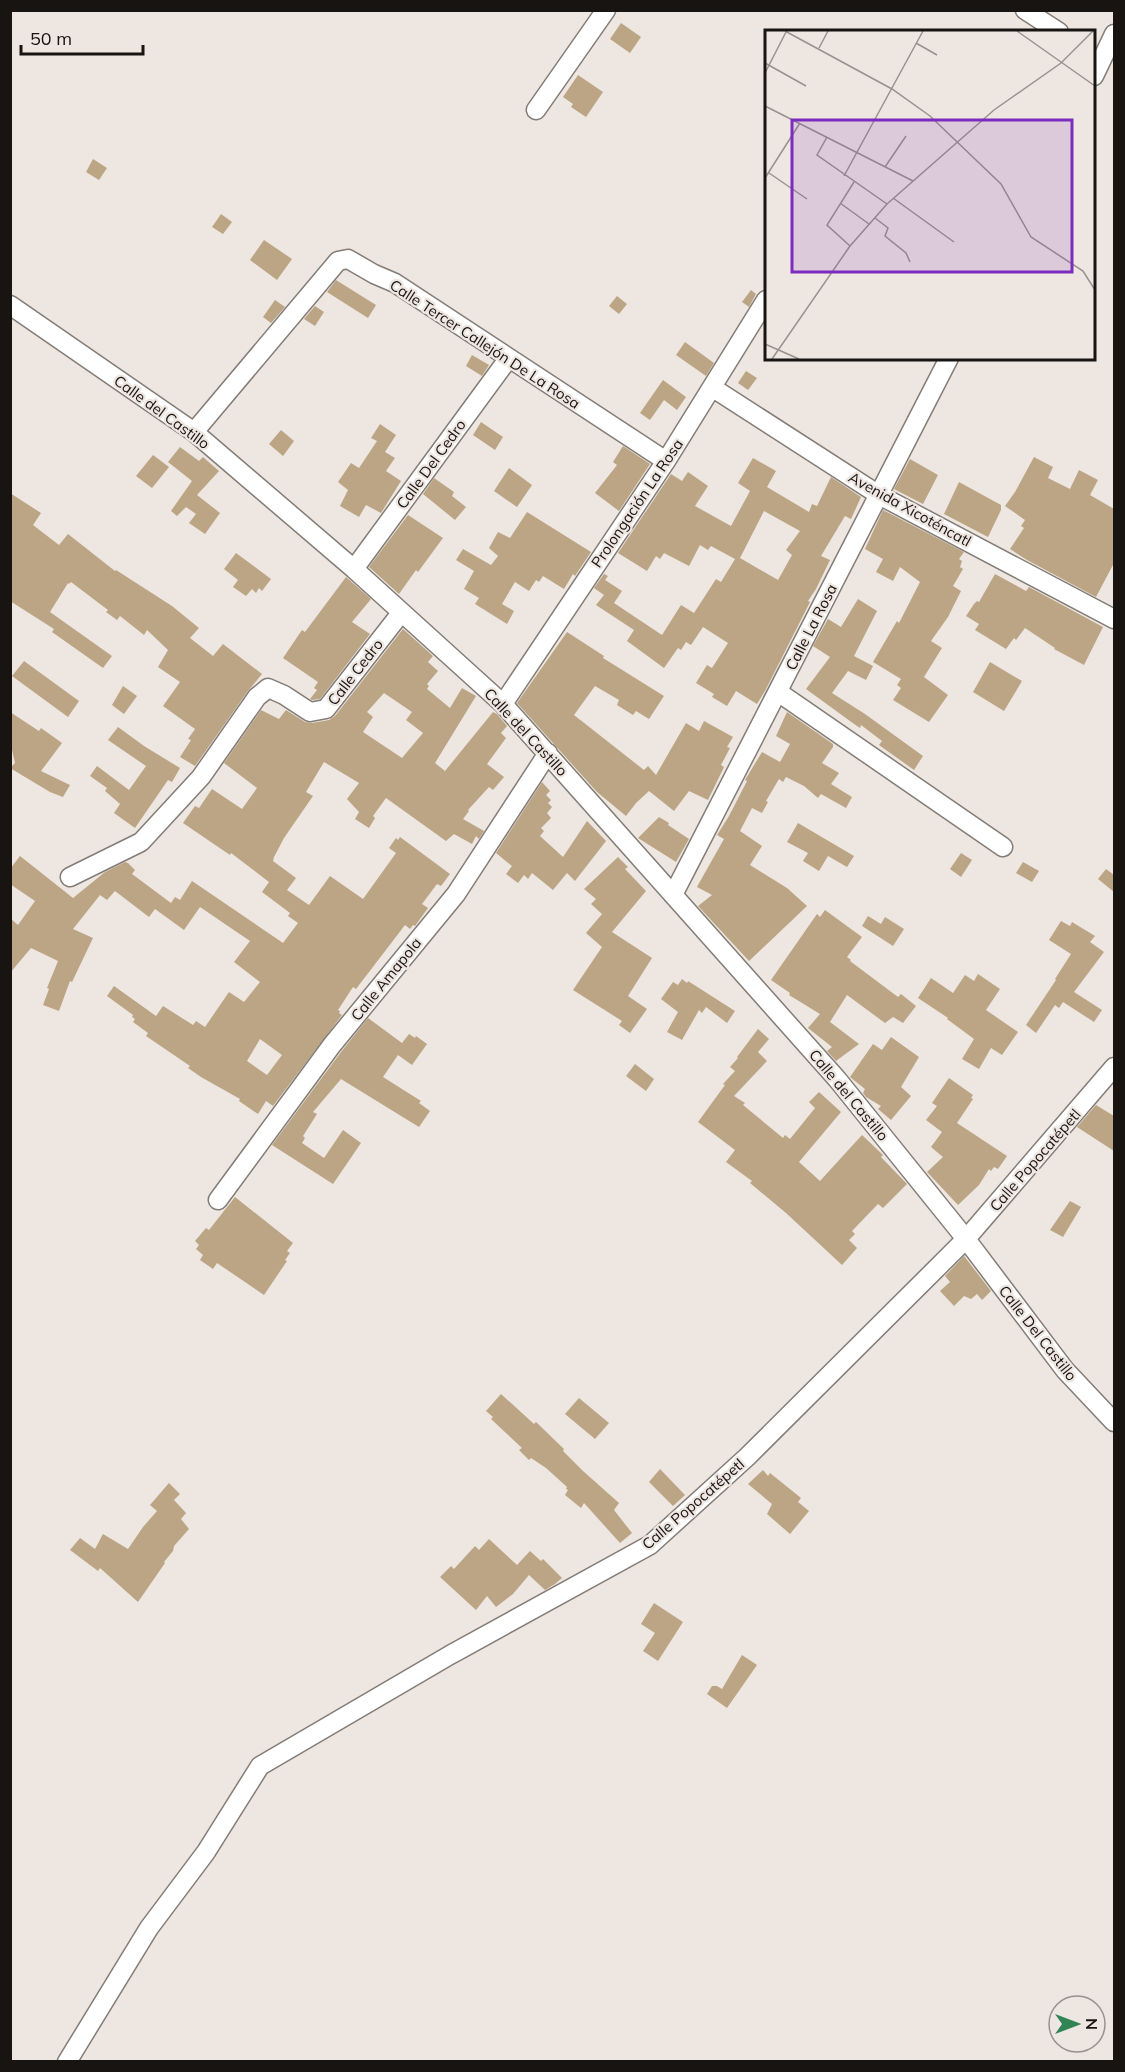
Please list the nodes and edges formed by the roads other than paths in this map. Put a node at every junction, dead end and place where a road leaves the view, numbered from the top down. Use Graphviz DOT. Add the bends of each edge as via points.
graph roads {
  1 [pos="606,10"];
  2 [pos="1024,10"];
  3 [pos="1056,30"];
  4 [pos="1114,34"];
  5 [pos="1098,56"];
  6 [pos="1095,71"];
  7 [pos="536,110"];
  8 [pos="765,302"];
  9 [pos="10,305"];
  10 [pos="508,359"];
  11 [pos="948,360"];
  12 [pos="713,388"];
  13 [pos="194,432"];
  14 [pos="666,461"];
  15 [pos="879,495"];
  16 [pos="354,569"];
  17 [pos="401,613"];
  18 [pos="1114,619"];
  19 [pos="778,692"];
  20 [pos="502,704"];
  21 [pos="548,753"];
  22 [pos="1003,847"];
  23 [pos="70,877"];
  24 [pos="673,895"];
  25 [pos="1114,1067"];
  26 [pos="218,1200"];
  27 [pos="966,1239"];
  28 [pos="1114,1422"];
  29 [pos="67,2061"];
  1 -- 7 [label="street"];
  2 -- 3 [label="street"];
  4 -- 5 [label="street"];
  5 -- 6 [label="street"];
  8 -- 12 [label="street, Prolongación La Rosa"];
  9 -- 13 [label="street, Calle del Castillo"];
  10 -- 13 [label="street, Calle Tercer Callejón De La Rosa" via="394,283 348,259 338,261"];
  10 -- 14 [label="street, Calle Tercer Callejón De La Rosa"];
  10 -- 16 [label="street, Calle Del Cedro"];
  11 -- 15 [label="street, Calle La Rosa"];
  12 -- 14 [label="street, Prolongación La Rosa"];
  12 -- 15 [label="street, Avenida Xicoténcatl"];
  13 -- 16 [label="street, Calle del Castillo"];
  14 -- 20 [label="street, Prolongación La Rosa"];
  15 -- 18 [label="street, Avenida Xicoténcatl"];
  15 -- 19 [label="street, Calle La Rosa"];
  16 -- 17 [label="street, Calle del Castillo"];
  17 -- 20 [label="street, Calle del Castillo"];
  17 -- 23 [label="street, Calle Cedro" via="326,709 310,712 268,688 257,697 201,777 141,842"];
  19 -- 22 [label="street"];
  19 -- 24 [label="street, Calle La Rosa"];
  20 -- 21 [label="street, Calle del Castillo"];
  21 -- 24 [label="street, Calle del Castillo"];
  21 -- 26 [label="street, Calle Amapola" via="456,894 333,1045"];
  24 -- 27 [label="street, Calle del Castillo" via="837,1079"];
  25 -- 27 [label="street, Calle Popocatépetl"];
  27 -- 28 [label="street, Calle Del Castillo" via="1065,1370"];
  27 -- 29 [label="street, Calle Popocatépetl" via="747,1457 650,1545 260,1766 206,1852 149,1928"];
}
